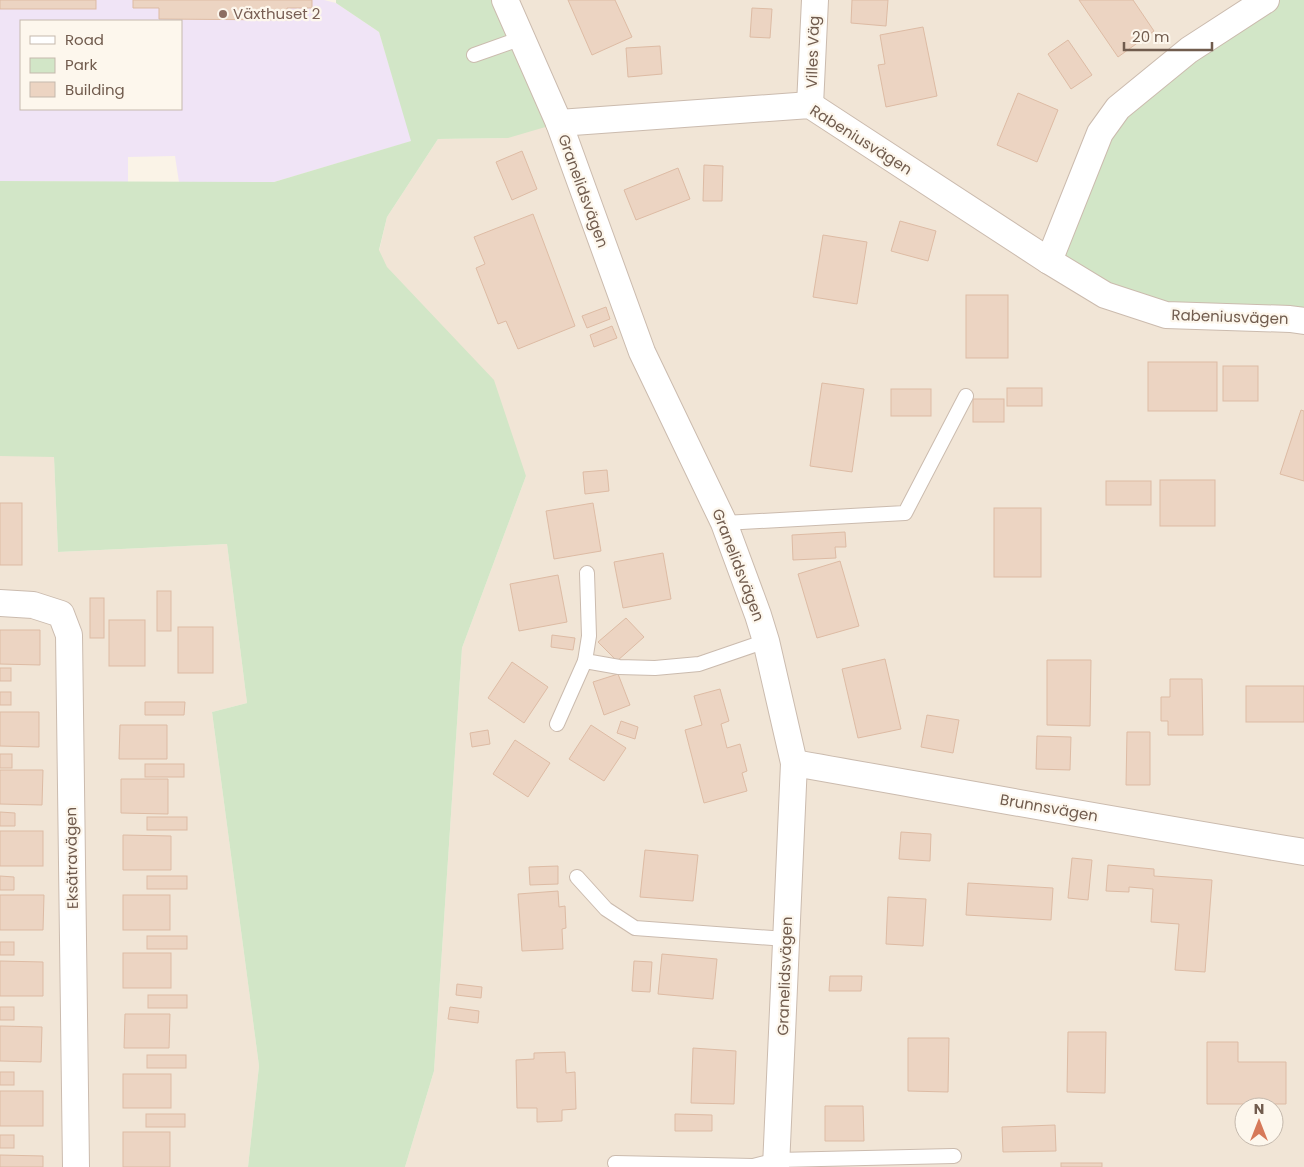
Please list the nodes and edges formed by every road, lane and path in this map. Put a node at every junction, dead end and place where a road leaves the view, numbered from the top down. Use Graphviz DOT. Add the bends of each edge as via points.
graph roads {
  1 [pos="505,0"];
  2 [pos="815,0"];
  3 [pos="1266,0"];
  4 [pos="522,38"];
  5 [pos="474,55"];
  6 [pos="810,105"];
  7 [pos="558,123"];
  8 [pos="1048,261"];
  9 [pos="1304,321"];
  10 [pos="966,396"];
  11 [pos="724,523"];
  12 [pos="587,573"];
  13 [pos="0,603"];
  14 [pos="766,641"];
  15 [pos="585,661"];
  16 [pos="557,724"];
  17 [pos="794,763"];
  18 [pos="1304,852"];
  19 [pos="578,877"];
  20 [pos="786,939"];
  21 [pos="954,1156"];
  22 [pos="615,1163"];
  23 [pos="777,1163"];
  24 [pos="76,1167"];
  1 -- 4 [label="street, Granelidsvägen"];
  2 -- 6 [label="street, Villes Väg"];
  3 -- 8 [label="street" via="1189,50 1118,108 1100,133"];
  4 -- 5 [label="lane"];
  4 -- 7 [label="street, Granelidsvägen"];
  6 -- 7 [label="street, Rabeniusvägen"];
  6 -- 8 [label="street, Rabeniusvägen"];
  7 -- 11 [label="street, Granelidsvägen" via="642,352"];
  8 -- 9 [label="street, Rabeniusvägen" via="1104,295 1166,315"];
  10 -- 11 [label="lane" via="905,513"];
  11 -- 14 [label="street, Granelidsvägen"];
  12 -- 15 [label="lane"];
  13 -- 24 [label="street, Eksätravägen" via="33,605 61,614 69,635"];
  14 -- 15 [label="lane" via="699,664 655,668 618,667"];
  14 -- 17 [label="street, Granelidsvägen"];
  15 -- 16 [label="lane"];
  17 -- 18 [label="street, Brunnsvägen"];
  17 -- 20 [label="street, Granelidsvägen"];
  19 -- 20 [label="lane" via="606,909 635,928"];
  20 -- 23 [label="street, Granelidsvägen"];
  21 -- 23 [label="lane"];
  22 -- 23 [label="lane" via="753,1166"];
}
